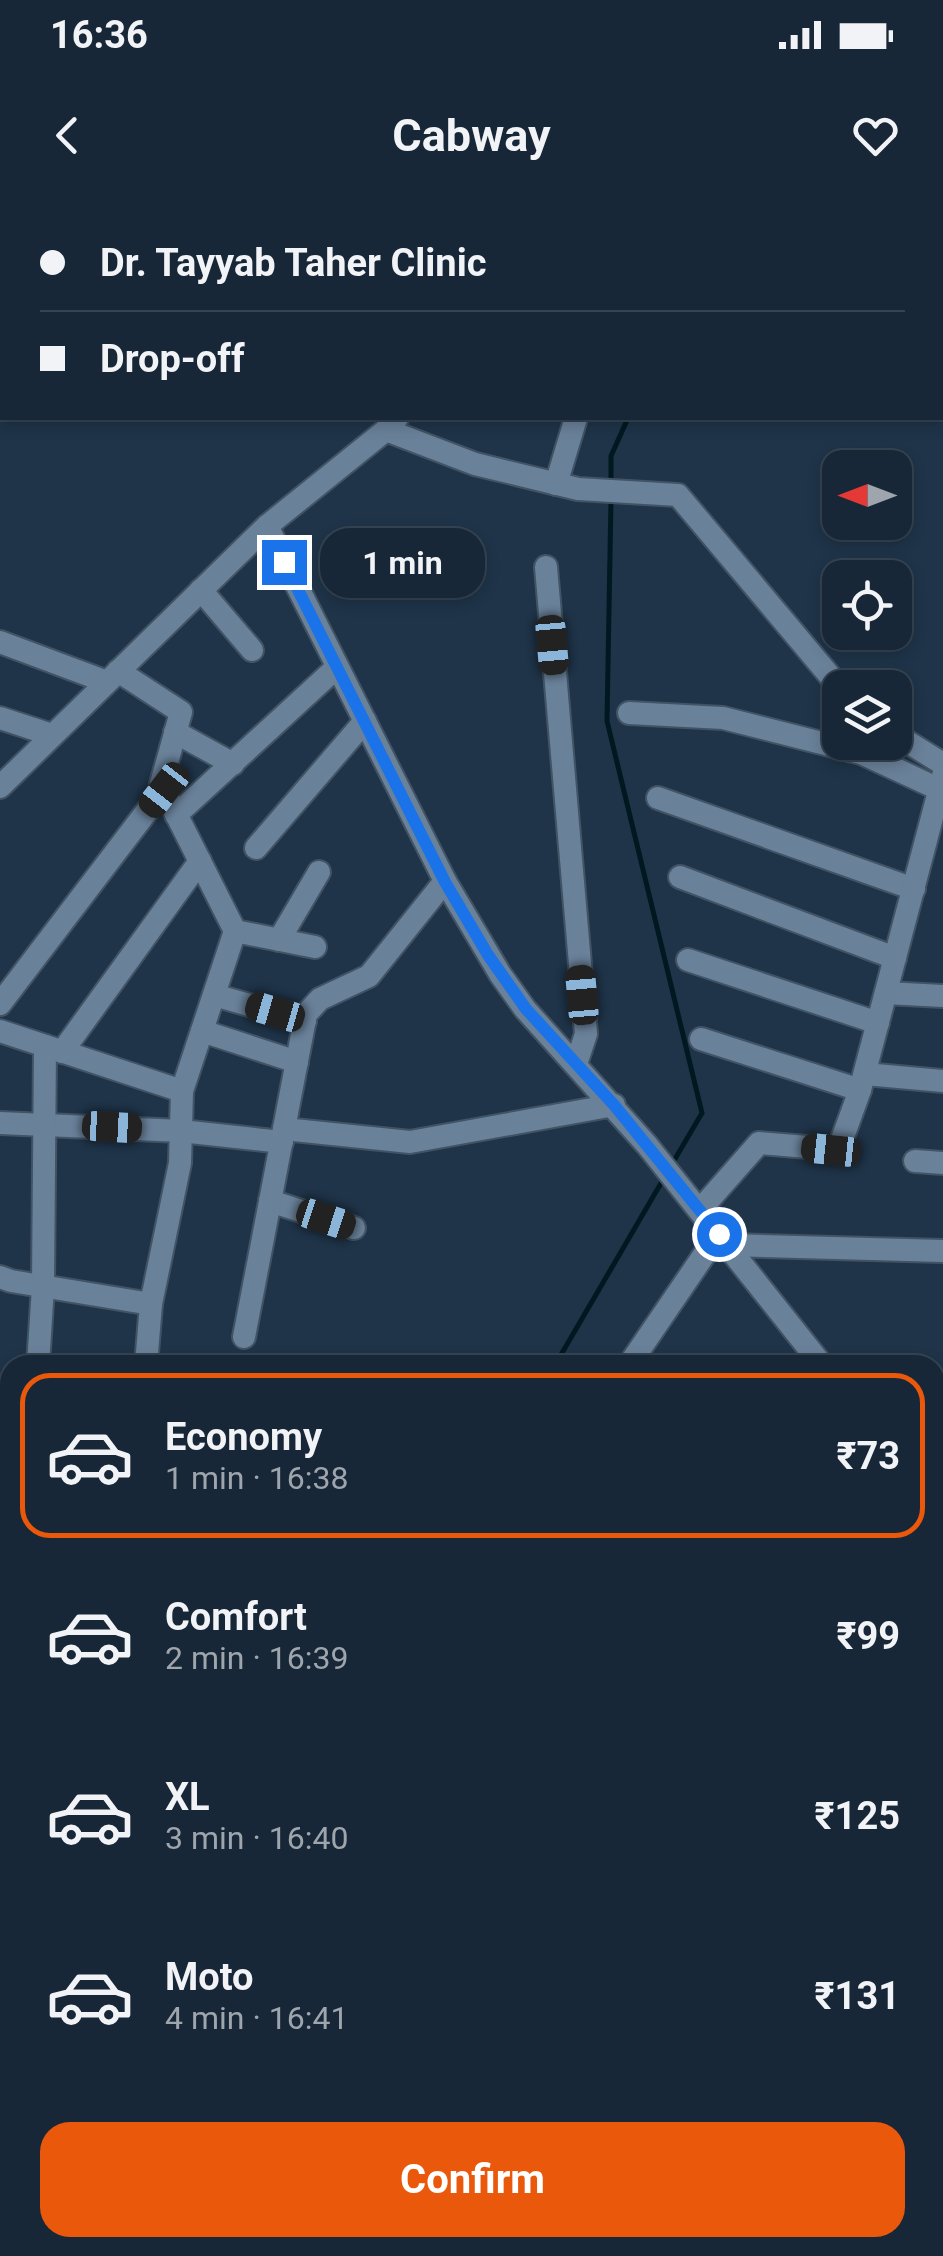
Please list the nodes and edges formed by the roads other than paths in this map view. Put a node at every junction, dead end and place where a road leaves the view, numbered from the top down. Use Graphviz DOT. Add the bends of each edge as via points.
graph roads {
  1 [pos="576,420"];
  2 [pos="392,424"];
  3 [pos="567,486"];
  4 [pos="267,526"];
  5 [pos="546,567"];
  6 [pos="202,590"];
  7 [pos="0,642"];
  8 [pos="252,650"];
  9 [pos="336,668"];
  10 [pos="825,670"];
  11 [pos="112,677"];
  12 [pos="629,713"];
  13 [pos="0,718"];
  14 [pos="365,721"];
  15 [pos="175,732"];
  16 [pos="52,736"];
  17 [pos="912,745"];
  18 [pos="233,764"];
  19 [pos="943,764"];
  20 [pos="942,785"];
  21 [pos="0,787"];
  22 [pos="164,790"];
  23 [pos="658,798"];
  24 [pos="176,815"];
  25 [pos="256,848"];
  26 [pos="200,861"];
  27 [pos="319,872"];
  28 [pos="680,877"];
  29 [pos="445,882"];
  30 [pos="914,889"];
  31 [pos="235,931"];
  32 [pos="279,940"];
  33 [pos="316,947"];
  34 [pos="895,958"];
  35 [pos="688,960"];
  36 [pos="886,993"];
  37 [pos="214,995"];
  38 [pos="943,996"];
  39 [pos="0,1004"];
  40 [pos="305,1021"];
  41 [pos="878,1023"];
  42 [pos="0,1031"];
  43 [pos="202,1031"];
  44 [pos="701,1039"];
  45 [pos="53,1049"];
  46 [pos="297,1062"];
  47 [pos="576,1064"];
  48 [pos="943,1080"];
  49 [pos="863,1082"];
  50 [pos="182,1091"];
  51 [pos="614,1105"];
  52 [pos="0,1123"];
  53 [pos="44,1124"];
  54 [pos="181,1131"];
  55 [pos="283,1136"];
  56 [pos="915,1161"];
  57 [pos="943,1163"];
  58 [pos="270,1201"];
  59 [pos="693,1202"];
  60 [pos="354,1228"];
  61 [pos="724,1239"];
  62 [pos="943,1251"];
  63 [pos="0,1277"];
  64 [pos="42,1286"];
  65 [pos="152,1304"];
  66 [pos="244,1336"];
  67 [pos="39,1355"];
  68 [pos="147,1355"];
  69 [pos="637,1355"];
  70 [pos="814,1355"];
  1 -- 3 [label="street"];
  2 -- 3 [label="street" via="475,464"];
  2 -- 4 [label="street"];
  3 -- 10 [label="street" via="682,498"];
  4 -- 6 [label="street"];
  4 -- 9 [label="street"];
  5 -- 47 [label="street" via="586,1034"];
  6 -- 8 [label="street"];
  6 -- 11 [label="street"];
  7 -- 11 [label="street"];
  9 -- 14 [label="street"];
  9 -- 18 [label="street"];
  11 -- 15 [label="street" via="181,712"];
  11 -- 16 [label="street"];
  12 -- 20 [label="street" via="723,718 861,754"];
  13 -- 16 [label="street"];
  14 -- 25 [label="street"];
  14 -- 29 [label="street"];
  15 -- 18 [label="street"];
  15 -- 22 [label="street"];
  16 -- 21 [label="street"];
  17 -- 19 [label="street"];
  18 -- 24 [label="street"];
  20 -- 30 [label="street"];
  22 -- 24 [label="street"];
  22 -- 39 [label="street"];
  23 -- 30 [label="street"];
  24 -- 26 [label="street"];
  26 -- 31 [label="street"];
  26 -- 45 [label="street"];
  27 -- 32 [label="street"];
  28 -- 34 [label="street"];
  29 -- 40 [label="street" via="369,976 320,999"];
  29 -- 47 [label="street" via="500,974"];
  30 -- 34 [label="street"];
  31 -- 32 [label="street"];
  31 -- 37 [label="street"];
  32 -- 33 [label="street"];
  34 -- 36 [label="street"];
  35 -- 41 [label="street"];
  36 -- 38 [label="street"];
  36 -- 41 [label="street"];
  37 -- 40 [label="street"];
  37 -- 43 [label="street"];
  40 -- 46 [label="street"];
  41 -- 49 [label="street"];
  42 -- 45 [label="street"];
  43 -- 46 [label="street"];
  43 -- 50 [label="street"];
  44 -- 49 [label="street"];
  45 -- 50 [label="street"];
  45 -- 53 [label="street"];
  46 -- 55 [label="street"];
  47 -- 51 [label="street"];
  48 -- 49 [label="street"];
  49 -- 59 [label="street" via="838,1148 759,1143"];
  50 -- 54 [label="street"];
  51 -- 55 [label="street" via="410,1142"];
  51 -- 59 [label="street"];
  52 -- 53 [label="street"];
  53 -- 54 [label="street"];
  53 -- 64 [label="street"];
  54 -- 55 [label="street"];
  54 -- 65 [label="street"];
  55 -- 58 [label="street"];
  56 -- 57 [label="street"];
  58 -- 60 [label="street"];
  58 -- 66 [label="street"];
  59 -- 61 [label="street"];
  61 -- 62 [label="street"];
  61 -- 69 [label="street"];
  61 -- 70 [label="street"];
  63 -- 64 [label="street"];
  64 -- 65 [label="street"];
  64 -- 67 [label="street"];
  65 -- 68 [label="street"];
}
